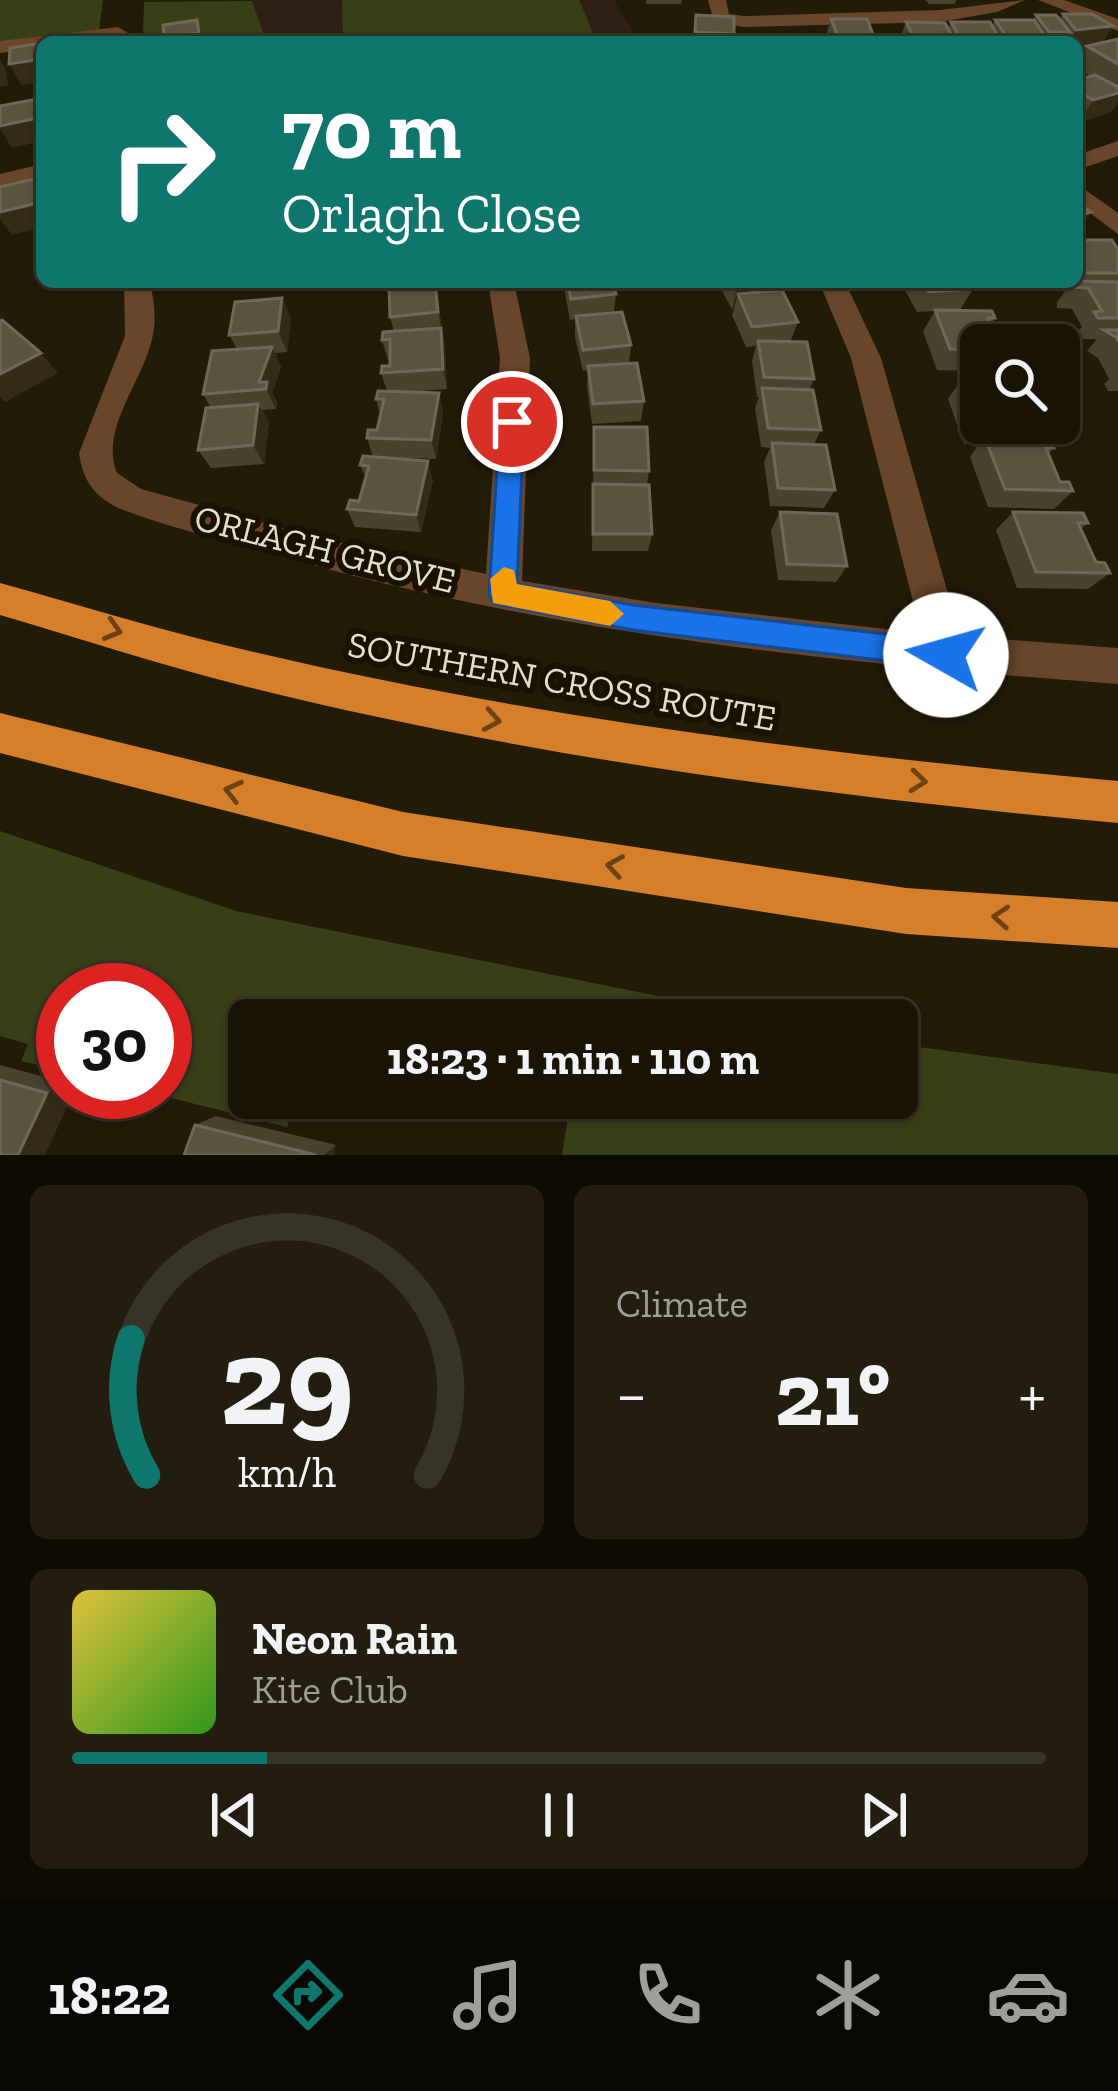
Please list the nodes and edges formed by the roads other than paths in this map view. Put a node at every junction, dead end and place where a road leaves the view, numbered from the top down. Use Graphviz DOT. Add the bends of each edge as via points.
graph roads {
  1 [pos="717,0"];
  2 [pos="1016,0"];
  3 [pos="1047,0"];
  4 [pos="1118,25"];
  5 [pos="752,26"];
  6 [pos="118,32"];
  7 [pos="87,36"];
  8 [pos="766,36"];
  9 [pos="36,42"];
  10 [pos="0,47"];
  11 [pos="1118,148"];
  12 [pos="1083,161"];
  13 [pos="36,172"];
  14 [pos="0,181"];
  15 [pos="1083,196"];
  16 [pos="1118,226"];
  17 [pos="137,288"];
  18 [pos="502,288"];
  19 [pos="835,288"];
  20 [pos="503,594"];
  21 [pos="0,599"];
  22 [pos="946,655"];
  23 [pos="1118,666"];
  24 [pos="0,734"];
  25 [pos="1118,802"];
  26 [pos="1118,925"];
  1 -- 5 [label="street" via="721,18"];
  2 -- 5 [label="street" via="940,19 806,17"];
  3 -- 4 [label="street"];
  5 -- 8 [label="street"];
  6 -- 7 [label="street"];
  9 -- 10 [label="street"];
  11 -- 12 [label="street"];
  13 -- 14 [label="street"];
  15 -- 16 [label="street"];
  17 -- 20 [label="street, ORLAGH GROVE" via="140,335 94,449 99,475 119,492 248,534"];
  18 -- 20 [label="street" via="515,358"];
  19 -- 22 [label="street" via="866,358"];
  20 -- 22 [label="street, ORLAGH GROVE" via="633,618"];
  21 -- 25 [label="highway, SOUTHERN CROSS ROUTE, one-way" via="266,673 482,719 802,769"];
  22 -- 23 [label="street, ORLAGH GROVE"];
  26 -- 24 [label="highway, one-way" via="906,911 403,834"];
}
